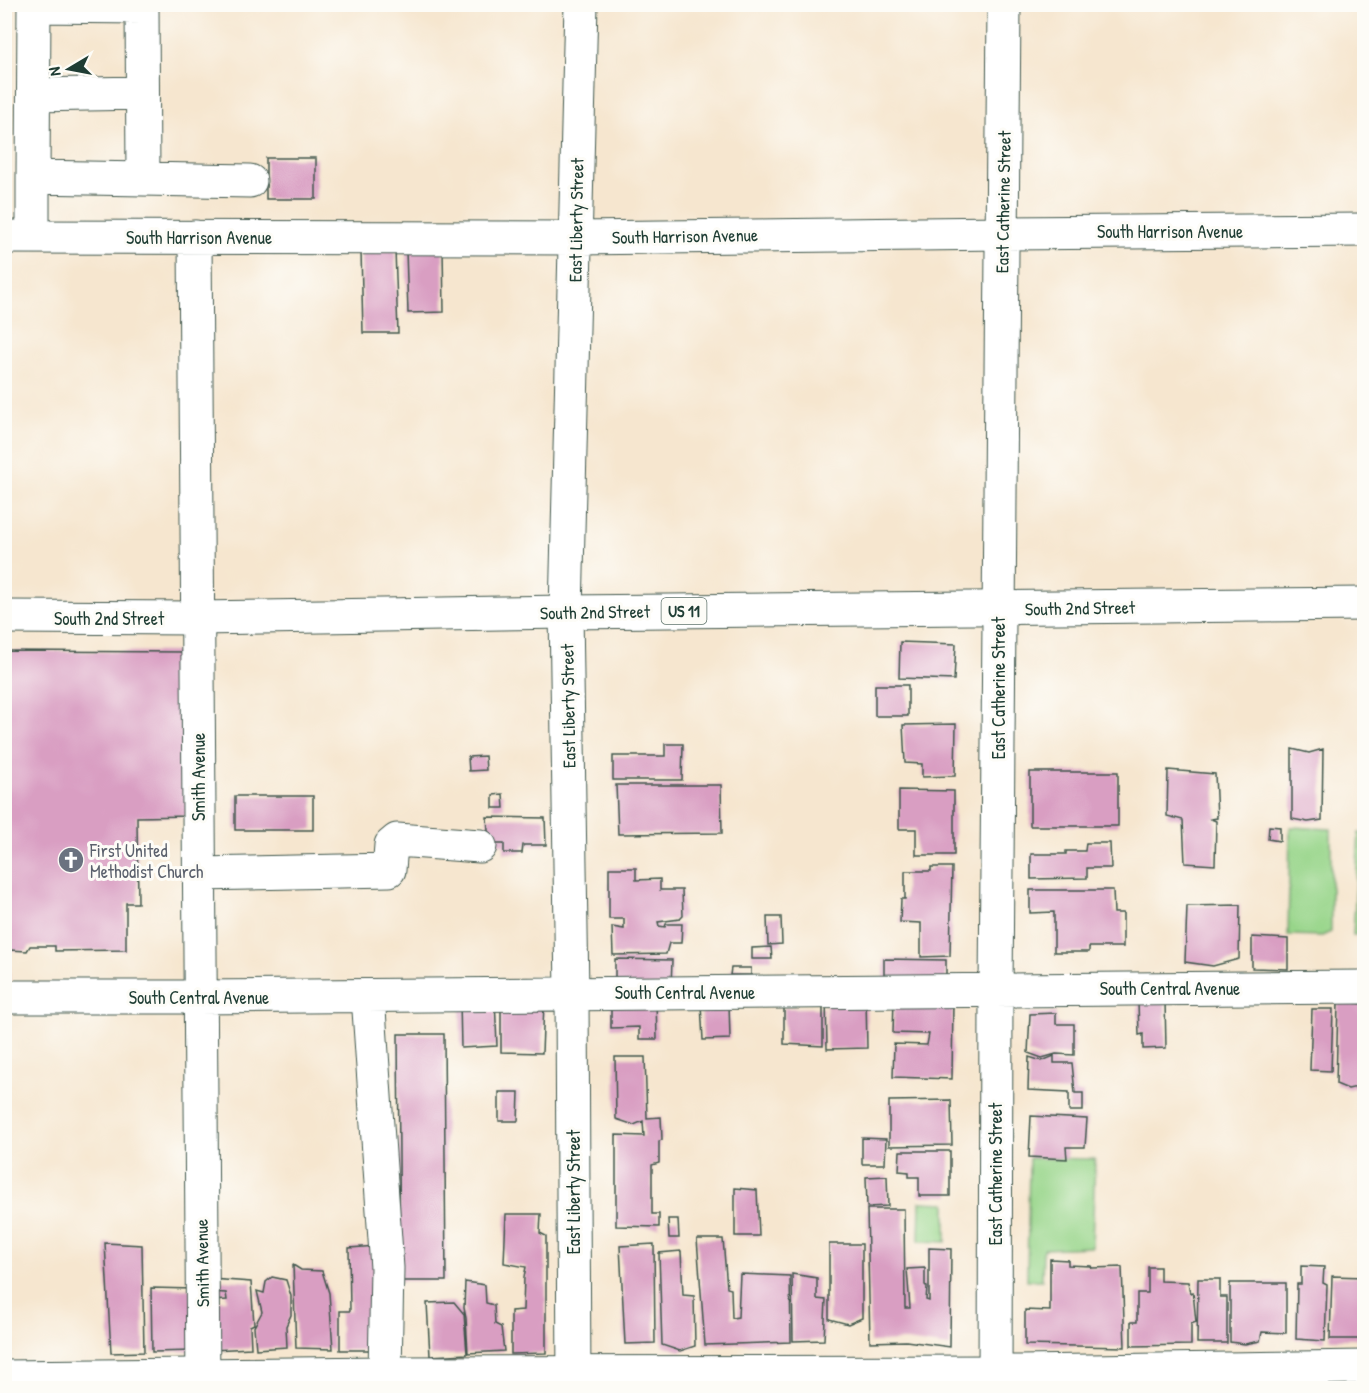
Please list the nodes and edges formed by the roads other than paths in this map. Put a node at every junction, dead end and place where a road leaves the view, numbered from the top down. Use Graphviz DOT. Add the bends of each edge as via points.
graph roads {
  1 [pos="581,4"];
  2 [pos="1004,4"];
  3 [pos="34,5"];
  4 [pos="142,6"];
  5 [pos="142,93"];
  6 [pos="34,95"];
  7 [pos="33,177"];
  8 [pos="143,179"];
  9 [pos="250,181"];
  10 [pos="1365,230"];
  11 [pos="1002,232"];
  12 [pos="19,237"];
  13 [pos="195,237"];
  14 [pos="576,238"];
  15 [pos="1365,604"];
  16 [pos="999,609"];
  17 [pos="566,612"];
  18 [pos="4,617"];
  19 [pos="198,618"];
  20 [pos="480,846"];
  21 [pos="199,874"];
  22 [pos="1365,987"];
  23 [pos="996,989"];
  24 [pos="572,993"];
  25 [pos="368,996"];
  26 [pos="4,997"];
  27 [pos="200,997"];
  28 [pos="1365,1368"];
  29 [pos="385,1373"];
  30 [pos="4,1377"];
  31 [pos="574,1380"];
  32 [pos="995,1380"];
  33 [pos="203,1382"];
  1 -- 14 [label="street, East Liberty Street"];
  2 -- 11 [label="street, East Catherine Street"];
  3 -- 4 [label="street"];
  3 -- 6 [label="street"];
  4 -- 5 [label="street"];
  5 -- 6 [label="street"];
  5 -- 8 [label="street"];
  6 -- 7 [label="street"];
  7 -- 8 [label="street"];
  7 -- 12 [label="street"];
  8 -- 9 [label="street"];
  10 -- 11 [label="street, South Harrison Avenue"];
  11 -- 14 [label="street, South Harrison Avenue"];
  11 -- 16 [label="street, East Catherine Street"];
  12 -- 13 [label="street, South Harrison Avenue"];
  13 -- 14 [label="street, South Harrison Avenue"];
  13 -- 19 [label="street, Smith Avenue"];
  14 -- 17 [label="street, East Liberty Street"];
  15 -- 16 [label="street, South 2nd Street / US 11"];
  16 -- 17 [label="street, South 2nd Street / US 11"];
  16 -- 23 [label="street, East Catherine Street"];
  17 -- 19 [label="street, South 2nd Street / US 11"];
  17 -- 24 [label="street, East Liberty Street"];
  18 -- 19 [label="street, South 2nd Street / US 11"];
  19 -- 21 [label="street, Smith Avenue"];
  20 -- 21 [label="street" via="398,840 391,845 389,870"];
  21 -- 27 [label="street, Smith Avenue"];
  22 -- 23 [label="street, South Central Avenue"];
  23 -- 24 [label="street, South Central Avenue"];
  23 -- 32 [label="street, East Catherine Street"];
  24 -- 25 [label="street, South Central Avenue"];
  24 -- 31 [label="street, East Liberty Street"];
  25 -- 27 [label="street, South Central Avenue"];
  25 -- 29 [label="street" via="387,1268"];
  26 -- 27 [label="street, South Central Avenue"];
  27 -- 33 [label="street, Smith Avenue"];
  28 -- 32 [label="street"];
  29 -- 31 [label="street"];
  29 -- 33 [label="street"];
  30 -- 33 [label="street"];
  31 -- 32 [label="street"];
}
